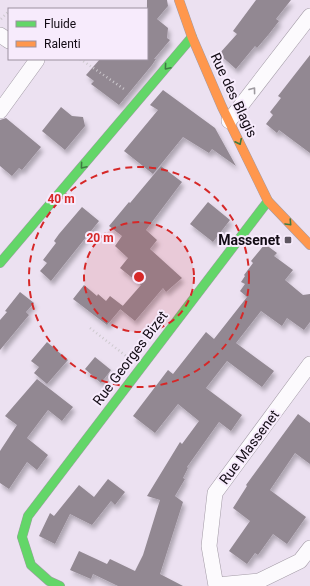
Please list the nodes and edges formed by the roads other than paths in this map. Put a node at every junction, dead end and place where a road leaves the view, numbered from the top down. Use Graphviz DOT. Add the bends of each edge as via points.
graph roads {
  1 [pos="178,0"];
  2 [pos="310,16"];
  3 [pos="192,37"];
  4 [pos="37,60"];
  5 [pos="0,111"];
  6 [pos="229,121"];
  7 [pos="268,201"];
  8 [pos="310,245"];
  9 [pos="0,263"];
  10 [pos="310,364"];
  11 [pos="310,548"];
  12 [pos="216,585"];
  13 [pos="60,586"];
  1 -- 3 [label="street, Rue des Blagis"];
  6 -- 2 [label="street, one-way"];
  3 -- 6 [label="street, Rue des Blagis"];
  3 -- 9 [label="street, one-way"];
  4 -- 5 [label="street"];
  6 -- 7 [label="street, Rue des Blagis, one-way"];
  7 -- 8 [label="street, Rue des Blagis, one-way"];
  7 -- 13 [label="street, Rue Georges Bizet" via="28,516 22,537 31,565 49,581"];
  10 -- 12 [label="street, Rue Massenet" via="215,492 209,546"];
  11 -- 12 [label="street" via="300,561 260,581"];
}
